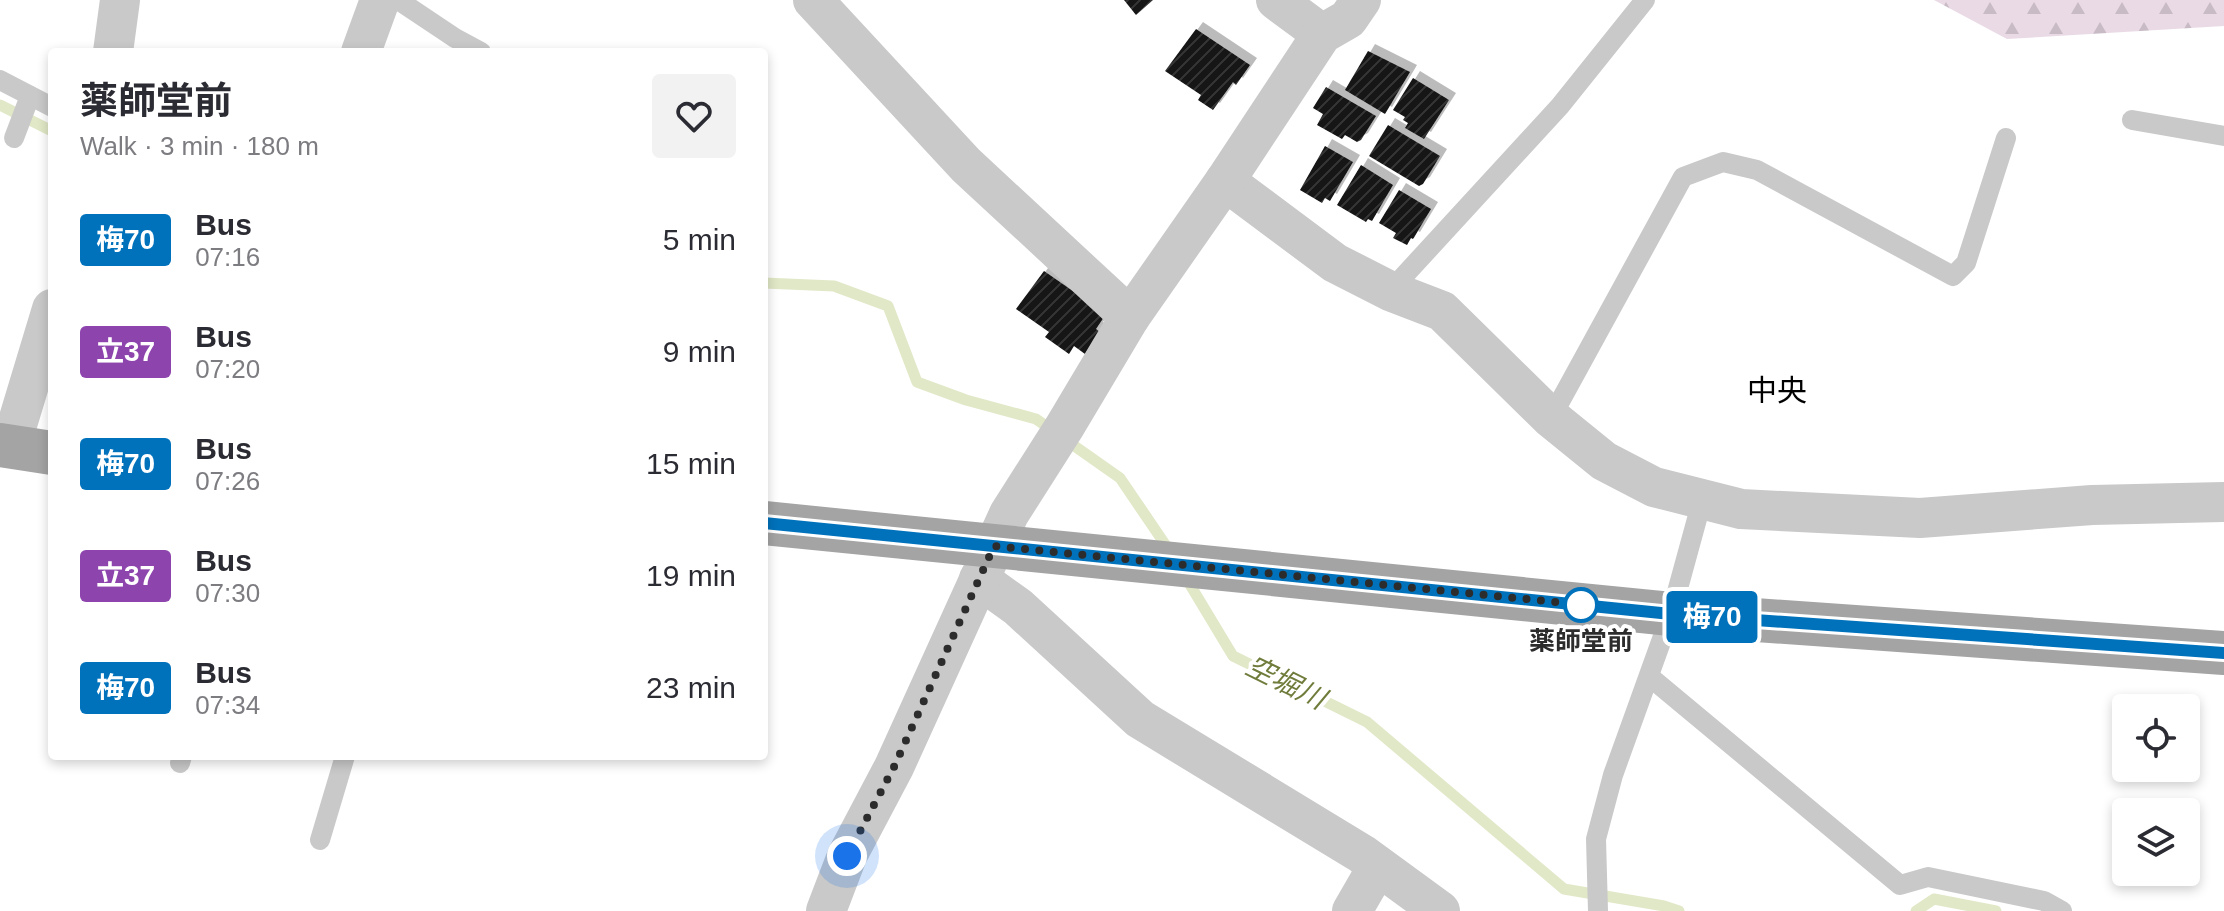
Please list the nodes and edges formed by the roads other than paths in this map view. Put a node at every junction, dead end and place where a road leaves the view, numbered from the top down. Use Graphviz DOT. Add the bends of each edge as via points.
graph roads {
  1 [pos="120,0"];
  2 [pos="380,0"];
  3 [pos="398,0"];
  4 [pos="813,0"];
  5 [pos="1276,0"];
  6 [pos="1361,0"];
  7 [pos="1645,0"];
  8 [pos="1322,34"];
  9 [pos="114,48"];
  10 [pos="362,48"];
  11 [pos="475,48"];
  12 [pos="0,80"];
  13 [pos="30,97"];
  14 [pos="48,105"];
  15 [pos="2132,120"];
  16 [pos="2224,136"];
  17 [pos="14,138"];
  18 [pos="2006,138"];
  19 [pos="1225,181"];
  20 [pos="1390,291"];
  21 [pos="1130,317"];
  22 [pos="48,325"];
  23 [pos="1551,418"];
  24 [pos="15,456"];
  25 [pos="1703,497"];
  26 [pos="2224,502"];
  27 [pos="768,524"];
  28 [pos="986,562"];
  29 [pos="1671,614"];
  30 [pos="2224,653"];
  31 [pos="1650,677"];
  32 [pos="344,760"];
  33 [pos="320,840"];
  34 [pos="1378,866"];
  35 [pos="1598,902"];
  36 [pos="826,911"];
  37 [pos="1352,911"];
  38 [pos="1440,911"];
  39 [pos="2062,911"];
  1 -- 9 [label="street"];
  2 -- 10 [label="street"];
  3 -- 11 [label="lane"];
  4 -- 21 [label="street" via="966,165"];
  5 -- 8 [label="street"];
  6 -- 8 [label="street" via="1348,19"];
  7 -- 20 [label="lane" via="1560,106"];
  8 -- 19 [label="street"];
  12 -- 13 [label="lane"];
  13 -- 14 [label="lane"];
  13 -- 17 [label="lane"];
  15 -- 16 [label="lane"];
  18 -- 23 [label="lane" via="1966,263 1953,276 1757,170 1723,162 1683,177"];
  19 -- 20 [label="street" via="1335,263"];
  19 -- 21 [label="street"];
  20 -- 23 [label="street" via="1442,311"];
  21 -- 28 [label="street" via="1009,514"];
  22 -- 24 [label="street"];
  23 -- 25 [label="street" via="1604,461 1654,487"];
  25 -- 26 [label="street" via="1741,509 1920,518"];
  25 -- 29 [label="lane"];
  27 -- 28 [label="main road"];
  28 -- 29 [label="main road" via="1148,560"];
  28 -- 34 [label="street" via="1018,607 1140,719"];
  28 -- 36 [label="street"];
  29 -- 30 [label="main road"];
  29 -- 31 [label="lane"];
  31 -- 35 [label="lane" via="1613,775 1596,839"];
  31 -- 39 [label="lane" via="1900,885 1928,877 2044,901"];
  32 -- 33 [label="lane"];
  34 -- 37 [label="street"];
  34 -- 38 [label="street"];
}
